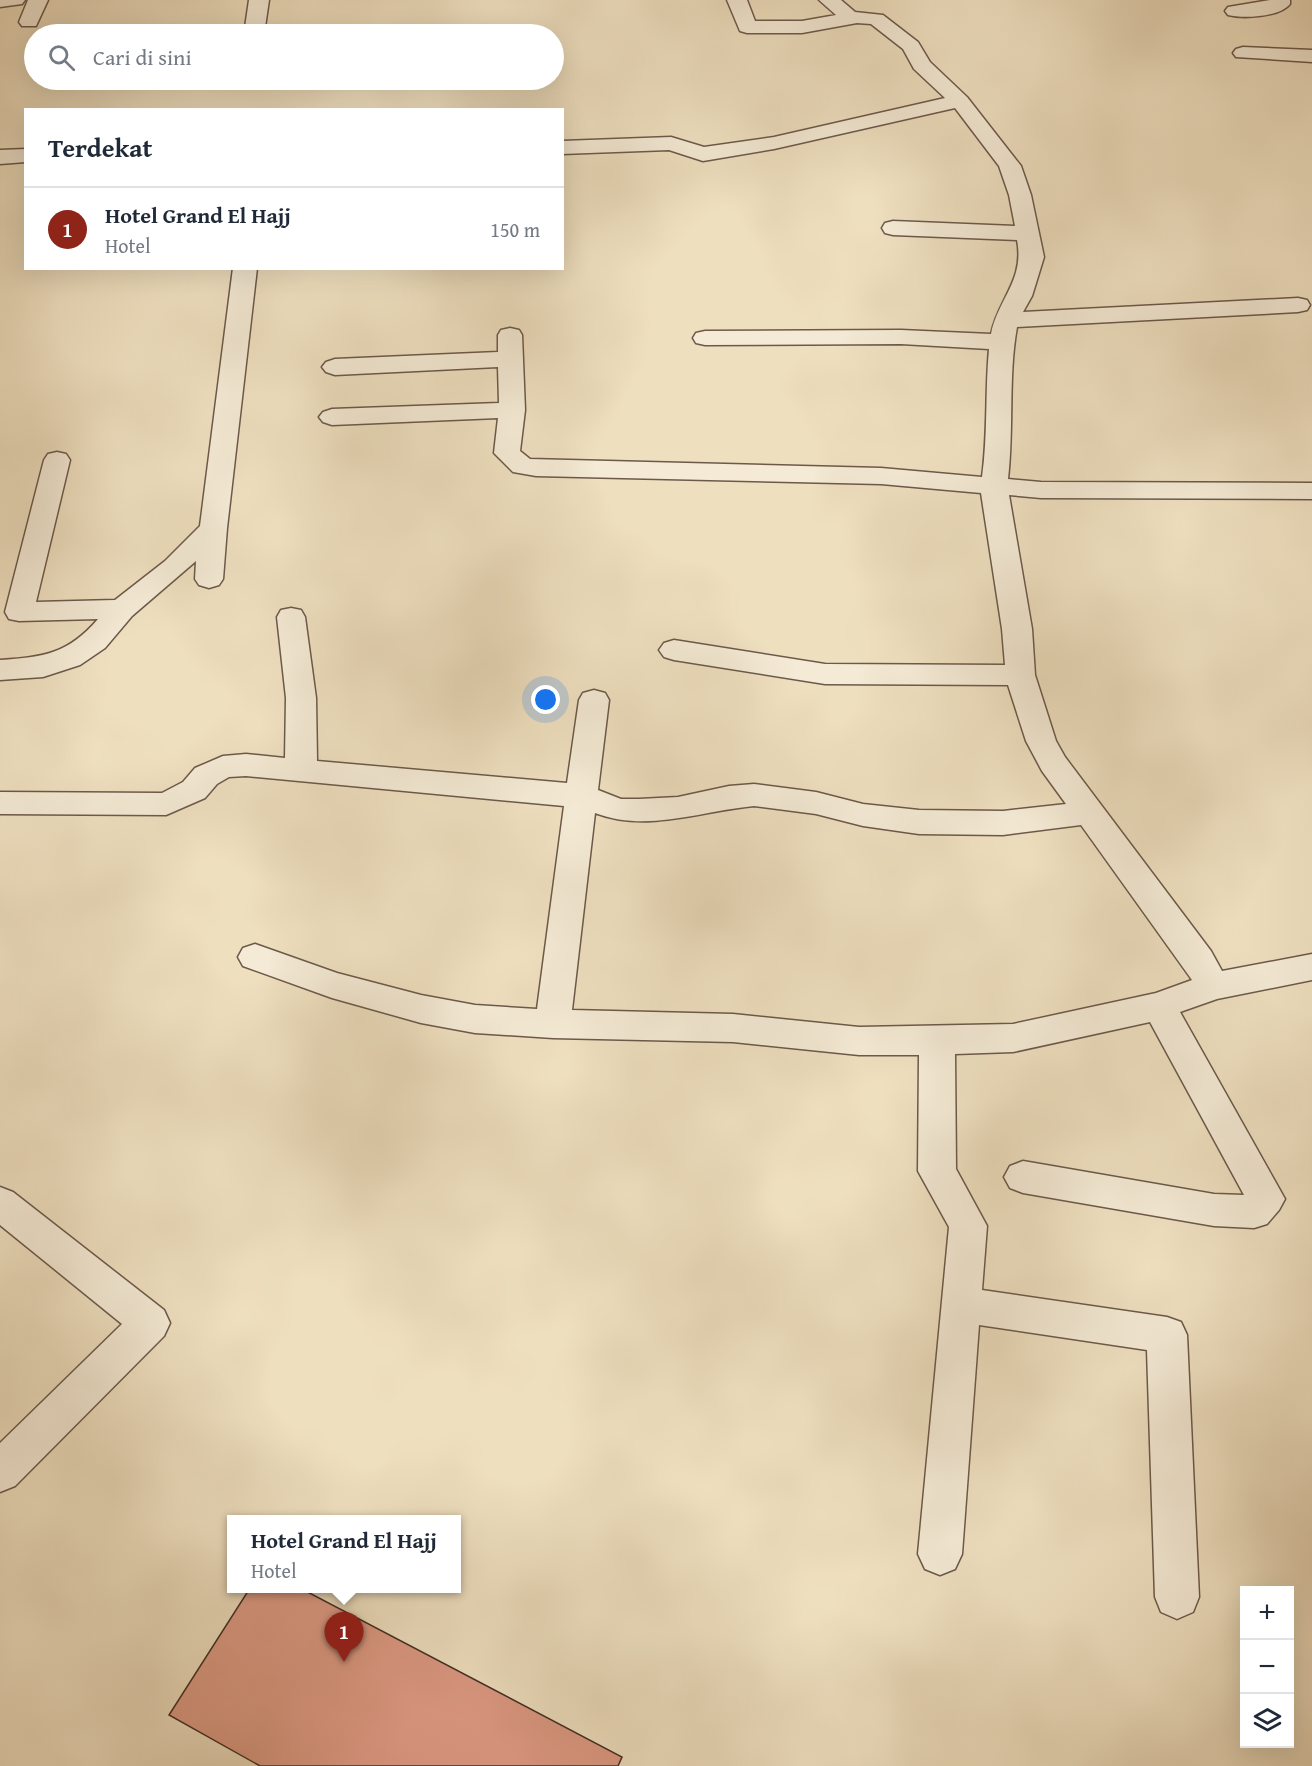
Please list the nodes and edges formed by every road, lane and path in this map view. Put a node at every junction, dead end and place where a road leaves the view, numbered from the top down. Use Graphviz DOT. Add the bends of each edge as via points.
graph roads {
  1 [pos="15,0"];
  2 [pos="38,0"];
  3 [pos="260,0"];
  4 [pos="737,0"];
  5 [pos="829,0"];
  6 [pos="1280,0"];
  7 [pos="0,1"];
  8 [pos="1234,11"];
  9 [pos="855,18"];
  10 [pos="29,22"];
  11 [pos="256,24"];
  12 [pos="1244,53"];
  13 [pos="1312,56"];
  14 [pos="960,101"];
  15 [pos="564,148"];
  16 [pos="24,155"];
  17 [pos="0,157"];
  18 [pos="893,228"];
  19 [pos="1027,233"];
  20 [pos="245,270"];
  21 [pos="1298,305"];
  22 [pos="1004,331"];
  23 [pos="705,338"];
  24 [pos="335,367"];
  25 [pos="512,410"];
  26 [pos="332,417"];
  27 [pos="57,460"];
  28 [pos="994,488"];
  29 [pos="1312,491"];
  30 [pos="213,528"];
  31 [pos="209,579"];
  32 [pos="123,609"];
  33 [pos="291,617"];
  34 [pos="674,650"];
  35 [pos="0,670"];
  36 [pos="1020,675"];
  37 [pos="594,700"];
  38 [pos="302,770"];
  39 [pos="581,796"];
  40 [pos="0,803"];
  41 [pos="1090,812"];
  42 [pos="255,957"];
  43 [pos="1312,967"];
  44 [pos="1213,986"];
  45 [pos="1159,1006"];
  46 [pos="553,1024"];
  47 [pos="937,1041"];
  48 [pos="1023,1177"];
  49 [pos="0,1203"];
  50 [pos="961,1305"];
  51 [pos="0,1472"];
  52 [pos="940,1554"];
  53 [pos="1177,1597"];
  1 -- 7 [label="street"];
  2 -- 10 [label="street"];
  3 -- 11 [label="street"];
  4 -- 9 [label="street" via="747,27 802,27"];
  5 -- 9 [label="street" via="845,15"];
  6 -- 8 [label="street" via="1275,7"];
  9 -- 14 [label="street" via="876,18 911,46 921,66"];
  12 -- 13 [label="street"];
  14 -- 15 [label="street" via="774,143 703,154 671,143"];
  14 -- 19 [label="street" via="1010,166"];
  16 -- 17 [label="street"];
  18 -- 19 [label="street"];
  19 -- 22 [label="street" via="1032,257"];
  20 -- 30 [label="street"];
  21 -- 22 [label="street"];
  22 -- 23 [label="street" via="890,337"];
  22 -- 28 [label="street"];
  24 -- 25 [label="street" via="510,347"];
  25 -- 26 [label="street"];
  25 -- 28 [label="street" via="507,453 522,466 881,476"];
  27 -- 32 [label="street" via="19,612"];
  28 -- 29 [label="street"];
  28 -- 36 [label="street" via="1017,629"];
  30 -- 31 [label="street"];
  30 -- 32 [label="street" via="175,567"];
  32 -- 35 [label="street" via="95,641 70,658 43,667"];
  33 -- 38 [label="street" via="301,698"];
  34 -- 36 [label="street" via="825,674"];
  36 -- 41 [label="street" via="1041,741"];
  37 -- 39 [label="street"];
  38 -- 39 [label="street"];
  38 -- 40 [label="street" via="224,766 206,776 194,790 166,804"];
  39 -- 41 [label="street" via="619,810 639,810 678,808 754,795 919,822 1003,823"];
  39 -- 46 [label="street"];
  41 -- 44 [label="street"];
  42 -- 46 [label="street" via="332,985 421,1009 475,1019"];
  43 -- 44 [label="street"];
  44 -- 45 [label="street"];
  45 -- 47 [label="street" via="1013,1038"];
  45 -- 48 [label="street" via="1266,1198 1254,1212 1214,1210"];
  46 -- 47 [label="street" via="733,1028 859,1041"];
  47 -- 50 [label="street" via="937,1171 968,1226"];
  49 -- 51 [label="street" via="150,1323"];
  50 -- 52 [label="street"];
  50 -- 53 [label="street" via="1167,1335"];
}
